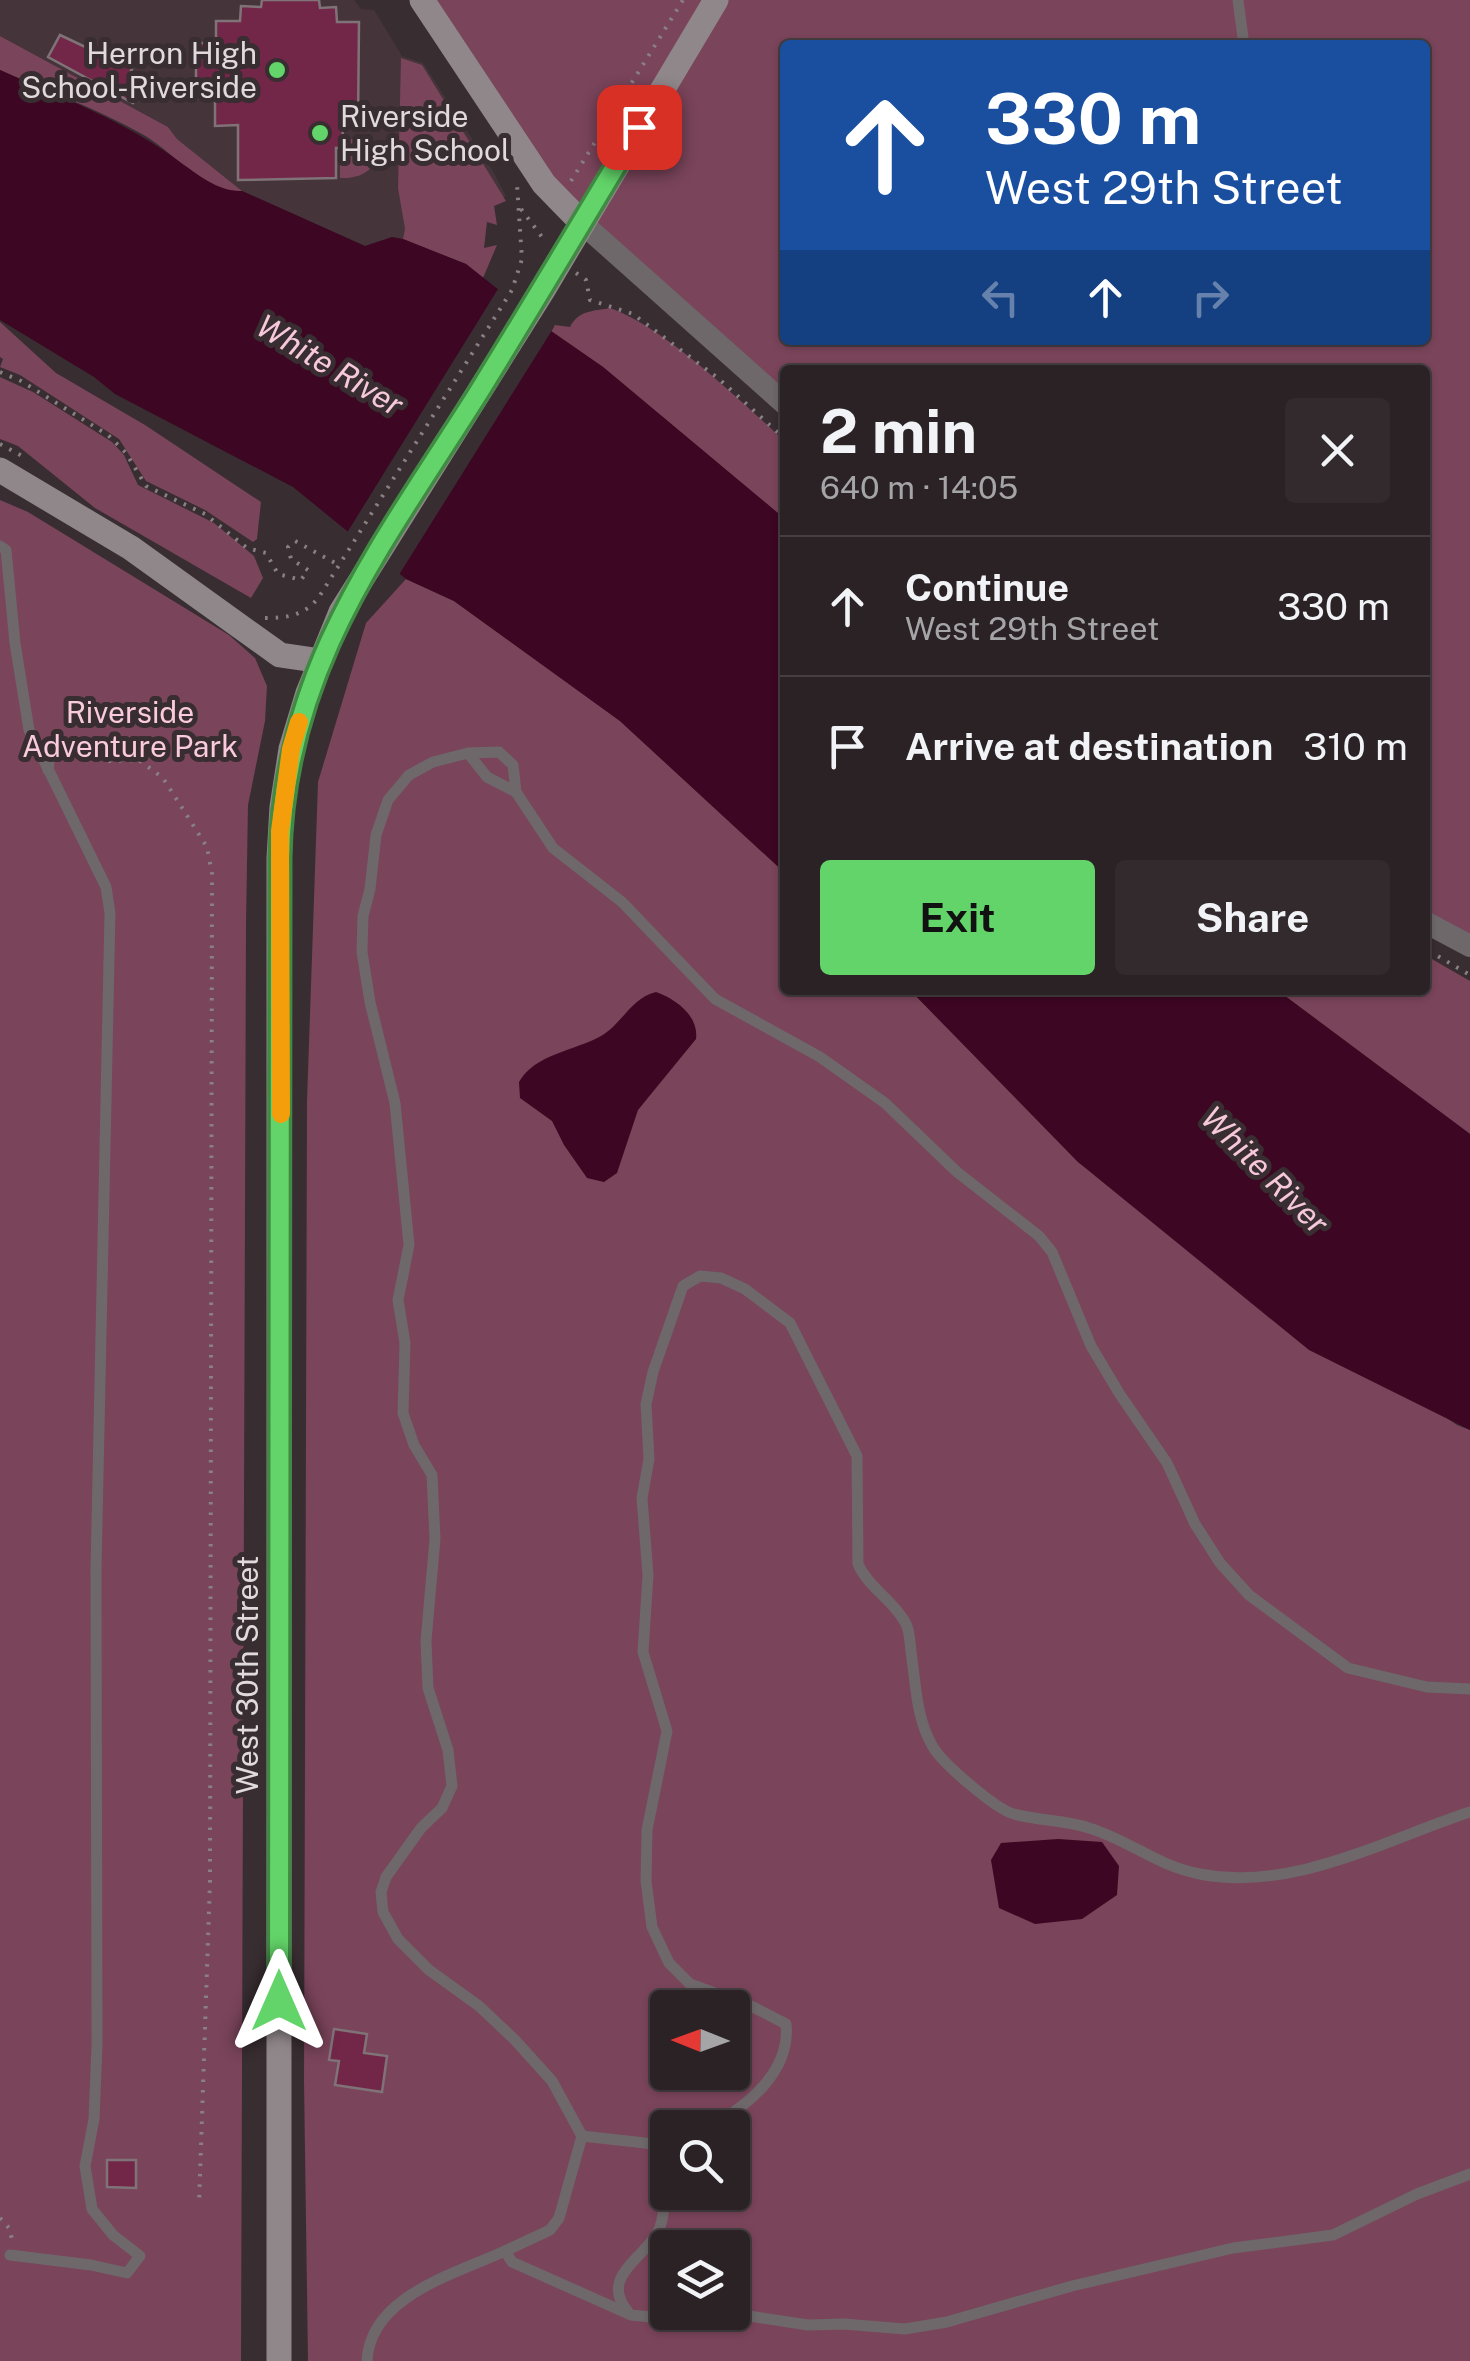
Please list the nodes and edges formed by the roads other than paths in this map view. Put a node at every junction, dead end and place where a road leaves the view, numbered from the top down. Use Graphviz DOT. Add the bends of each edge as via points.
graph roads {
  1 [pos="422,0"];
  2 [pos="716,0"];
  3 [pos="1238,0"];
  4 [pos="1243,40"];
  5 [pos="582,222"];
  6 [pos="780,400"];
  7 [pos="0,470"];
  8 [pos="0,546"];
  9 [pos="5,594"];
  10 [pos="321,661"];
  11 [pos="51,746"];
  12 [pos="468,752"];
  13 [pos="48,770"];
  14 [pos="516,792"];
  15 [pos="1430,925"];
  16 [pos="1470,946"];
  17 [pos="1470,1689"];
  18 [pos="1470,1812"];
  19 [pos="736,2110"];
  20 [pos="582,2136"];
  21 [pos="650,2144"];
  22 [pos="1470,2174"];
  23 [pos="661,2210"];
  24 [pos="505,2251"];
  25 [pos="10,2254"];
  26 [pos="614,2302"];
  27 [pos="279,2361"];
  28 [pos="367,2361"];
  1 -- 5 [label="main road" via="544,184"];
  2 -- 5 [label="main road, West 30th Street"];
  3 -- 4 [label="lane"];
  5 -- 6 [label="street"];
  5 -- 10 [label="main road, West 30th Street" via="341,612"];
  7 -- 10 [label="main road" via="132,548 280,654"];
  8 -- 9 [label="lane" via="6,550"];
  9 -- 13 [label="lane" via="29,730"];
  10 -- 27 [label="main road, West 30th Street" via="291,749 280,858"];
  11 -- 13 [label="lane"];
  12 -- 14 [label="lane" via="487,777"];
  12 -- 14 [label="lane" via="499,752 513,765"];
  12 -- 20 [label="lane" via="409,776 388,800 363,916 362,952 396,1103 408,1245 398,1300 406,1343 403,1413 432,1475 428,1688 452,1786 381,1892 398,1939 479,2006 552,2080"];
  13 -- 25 [label="lane" via="106,888 110,914 96,1569 97,2044 85,2166 92,2209 140,2256 128,2273"];
  14 -- 17 [label="lane" via="552,848 622,902 715,999 862,1086 1039,1236 1118,1393 1167,1463 1220,1563 1249,1596 1348,1668"];
  15 -- 16 [label="street"];
  18 -- 19 [label="lane" via="1280,1876 1237,1878 1198,1874 1086,1827 1009,1813 944,1760 920,1716 907,1624 858,1564 858,1456 790,1323 745,1289 700,1276 683,1286 646,1404 644,1652 667,1731 646,1830 646,1881 652,1927 668,1963 690,1984 786,2024 788,2043 778,2068"];
  20 -- 21 [label="lane"];
  20 -- 24 [label="lane" via="559,2218 550,2230"];
  22 -- 26 [label="lane" via="1333,2235 1233,2248 905,2329 749,2316 682,2320 630,2315"];
  23 -- 26 [label="lane" via="660,2227 618,2282"];
  24 -- 26 [label="lane" via="512,2262"];
  24 -- 28 [label="lane" via="396,2304 376,2326"];
}
